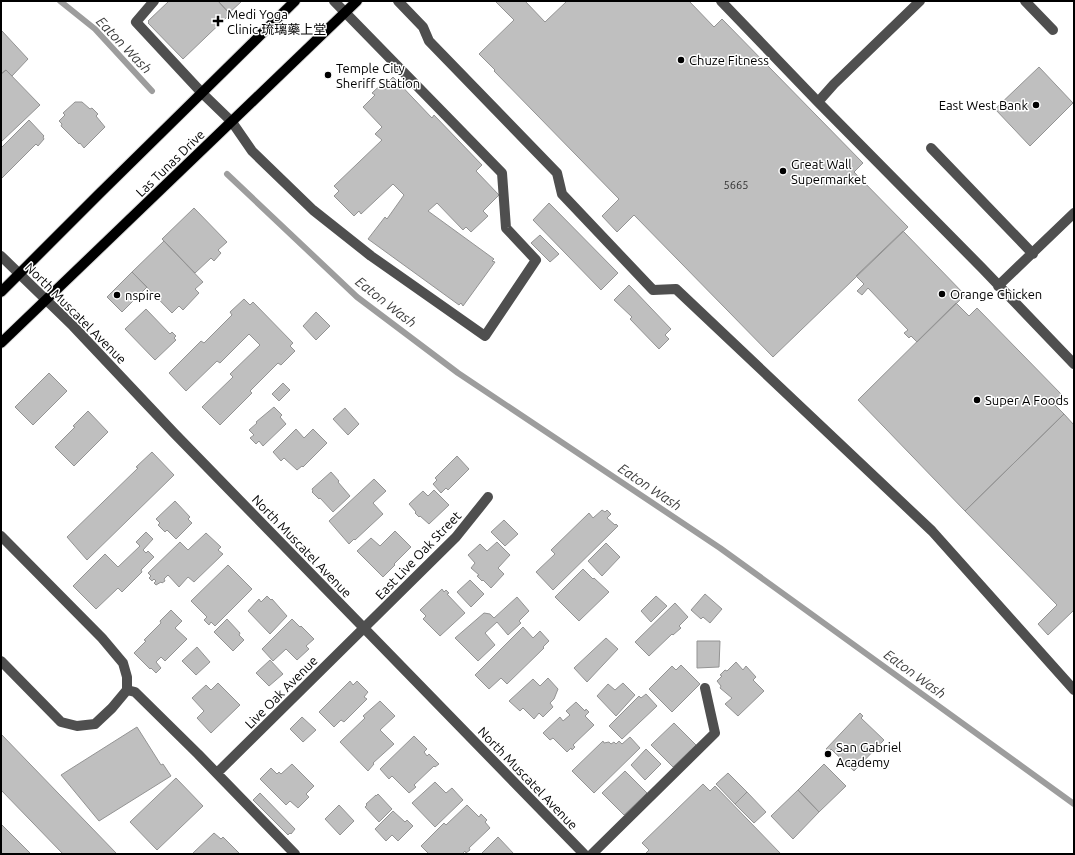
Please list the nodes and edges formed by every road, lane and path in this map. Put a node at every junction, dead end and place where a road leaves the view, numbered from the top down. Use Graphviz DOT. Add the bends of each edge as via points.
graph roads {
  1 [pos="154,1"];
  2 [pos="295,1"];
  3 [pos="334,1"];
  4 [pos="357,1"];
  5 [pos="398,1"];
  6 [pos="722,1"];
  7 [pos="920,1"];
  8 [pos="1025,1"];
  9 [pos="345,12"];
  10 [pos="1053,30"];
  11 [pos="202,93"];
  12 [pos="818,102"];
  13 [pos="232,122"];
  14 [pos="931,148"];
  15 [pos="1074,213"];
  16 [pos="1033,254"];
  17 [pos="1,256"];
  18 [pos="18,273"];
  19 [pos="998,286"];
  20 [pos="1,292"];
  21 [pos="46,299"];
  22 [pos="1,343"];
  23 [pos="1074,364"];
  24 [pos="488,497"];
  25 [pos="1,536"];
  26 [pos="364,628"];
  27 [pos="1,661"];
  28 [pos="705,688"];
  29 [pos="127,690"];
  30 [pos="1074,690"];
  31 [pos="217,773"];
  32 [pos="295,854"];
  33 [pos="584,854"];
  34 [pos="592,854"];
  1 -- 11 [label="street" via="136,22"];
  2 -- 11 [label="main road"];
  3 -- 9 [label="street"];
  4 -- 9 [label="main road, Las Tunas Drive"];
  5 -- 30 [label="street" via="422,27 429,41 557,173 562,194 653,290 676,289 932,531"];
  6 -- 12 [label="street"];
  7 -- 12 [label="street"];
  8 -- 10 [label="street"];
  9 -- 13 [label="main road, Las Tunas Drive"];
  9 -- 13 [label="street" via="502,173 506,228 536,260 486,335 483,336 371,256 313,210 252,151"];
  11 -- 13 [label="street"];
  11 -- 18 [label="main road"];
  12 -- 19 [label="street"];
  13 -- 21 [label="main road, Las Tunas Drive"];
  14 -- 16 [label="street"];
  15 -- 16 [label="street"];
  16 -- 19 [label="street"];
  17 -- 18 [label="street, North Muscatel Avenue"];
  18 -- 20 [label="main road"];
  18 -- 21 [label="street, North Muscatel Avenue"];
  19 -- 23 [label="street"];
  21 -- 22 [label="main road, Las Tunas Drive"];
  21 -- 26 [label="street, North Muscatel Avenue"];
  24 -- 26 [label="street, East Live Oak Street" via="456,537"];
  25 -- 29 [label="street" via="102,638 123,663"];
  26 -- 31 [label="street, Live Oak Avenue"];
  26 -- 33 [label="street, North Muscatel Avenue"];
  27 -- 29 [label="street" via="61,722 77,726 95,724"];
  28 -- 34 [label="street" via="714,733"];
  29 -- 31 [label="street" via="135,692"];
  31 -- 32 [label="street"];
}
